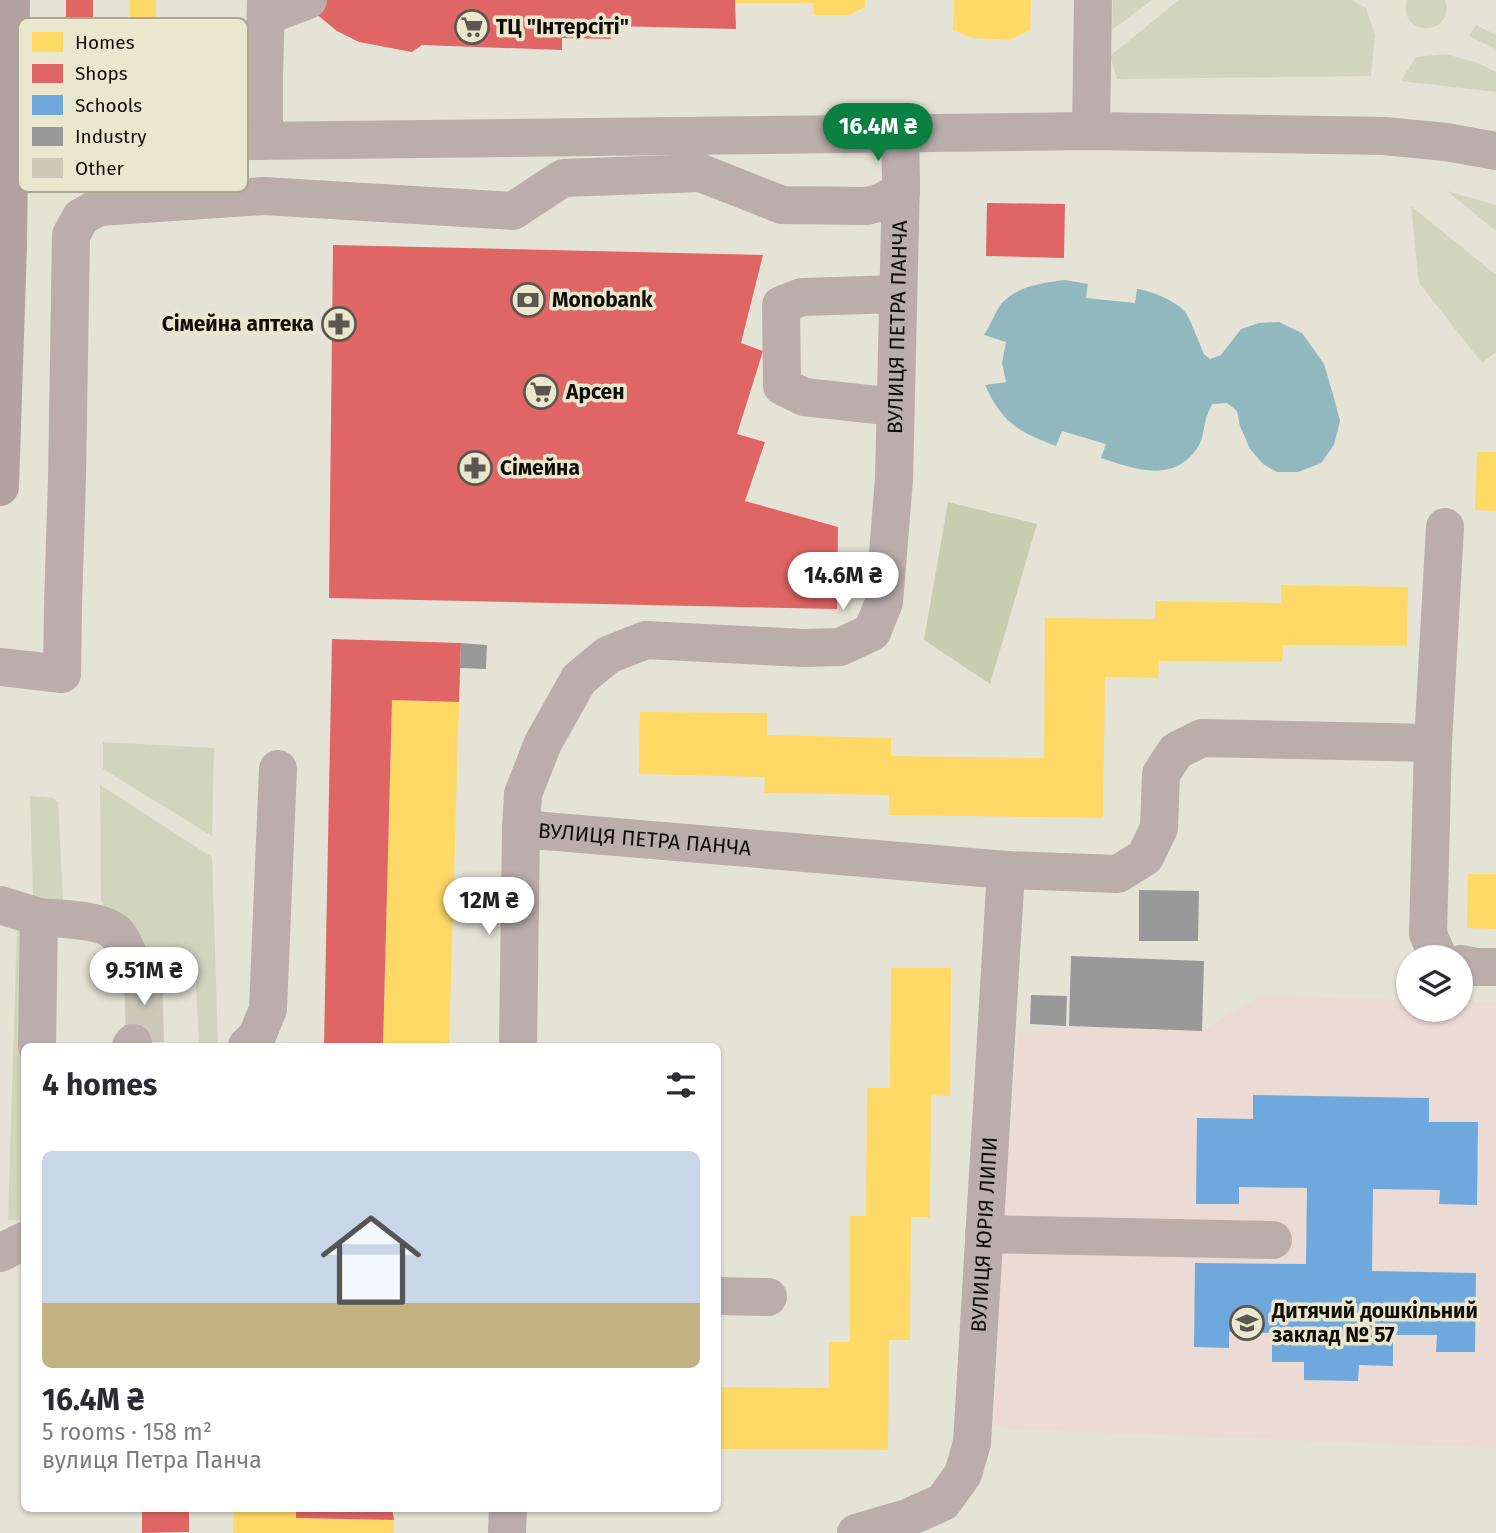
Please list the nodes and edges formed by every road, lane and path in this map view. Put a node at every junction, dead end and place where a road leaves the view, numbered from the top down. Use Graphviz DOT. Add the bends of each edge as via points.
graph roads {
  1 [pos="11,0"];
  2 [pos="307,0"];
  3 [pos="1093,0"];
  4 [pos="266,8"];
  5 [pos="1091,131"];
  6 [pos="900,133"];
  7 [pos="248,141"];
  8 [pos="264,141"];
  9 [pos="9,144"];
  10 [pos="18,144"];
  11 [pos="1496,151"];
  12 [pos="901,191"];
  13 [pos="898,294"];
  14 [pos="895,407"];
  15 [pos="0,487"];
  16 [pos="1445,527"];
  17 [pos="0,667"];
  18 [pos="1433,743"];
  19 [pos="278,769"];
  20 [pos="521,829"];
  21 [pos="1006,870"];
  22 [pos="0,905"];
  23 [pos="39,917"];
  24 [pos="1433,945"];
  25 [pos="1473,966"];
  26 [pos="1496,967"];
  27 [pos="134,972"];
  28 [pos="37,1043"];
  29 [pos="250,1043"];
  30 [pos="518,1043"];
  31 [pos="984,1234"];
  32 [pos="1273,1240"];
  33 [pos="21,1242"];
  34 [pos="0,1253"];
  35 [pos="721,1296"];
  36 [pos="768,1297"];
  37 [pos="508,1512"];
  38 [pos="507,1533"];
  39 [pos="856,1533"];
  1 -- 9 [label="main road"];
  2 -- 4 [label="street"];
  3 -- 5 [label="street"];
  4 -- 8 [label="street"];
  5 -- 6 [label="street"];
  5 -- 11 [label="street" via="1384,136"];
  6 -- 8 [label="street"];
  6 -- 12 [label="street, ВУЛИЦЯ ПЕТРА ПАНЧА"];
  7 -- 8 [label="street"];
  9 -- 10 [label="street"];
  9 -- 15 [label="main road"];
  12 -- 13 [label="street, ВУЛИЦЯ ПЕТРА ПАНЧА"];
  12 -- 17 [label="street" via="867,206 782,205 701,173 563,178 513,211 264,196 106,206 81,216 71,235 62,674"];
  13 -- 14 [label="street, ВУЛИЦЯ ПЕТРА ПАНЧА"];
  13 -- 14 [label="street" via="802,297 781,305 782,386 804,397"];
  14 -- 20 [label="street, ВУЛИЦЯ ПЕТРА ПАНЧА" via="884,602 872,632 839,646 804,648 646,640 608,655 579,679 543,743 523,794"];
  16 -- 18 [label="street"];
  18 -- 21 [label="street, ВУЛИЦЯ ПЕТРА ПАНЧА" via="1202,738 1176,751 1161,774 1159,828 1144,857 1118,874"];
  18 -- 24 [label="street" via="1428,934"];
  19 -- 29 [label="street" via="268,1009"];
  20 -- 21 [label="street, ВУЛИЦЯ ПЕТРА ПАНЧА"];
  20 -- 30 [label="street"];
  21 -- 31 [label="street, ВУЛИЦЯ ЮРІЯ ЛИПИ"];
  22 -- 23 [label="street"];
  23 -- 27 [label="street" via="113,930"];
  23 -- 28 [label="street"];
  25 -- 26 [label="street"];
  31 -- 32 [label="street"];
  31 -- 39 [label="street, ВУЛИЦЯ ЮРІЯ ЛИПИ" via="972,1443 963,1474 943,1502"];
  33 -- 34 [label="street"];
  35 -- 36 [label="street"];
  37 -- 38 [label="street"];
}
